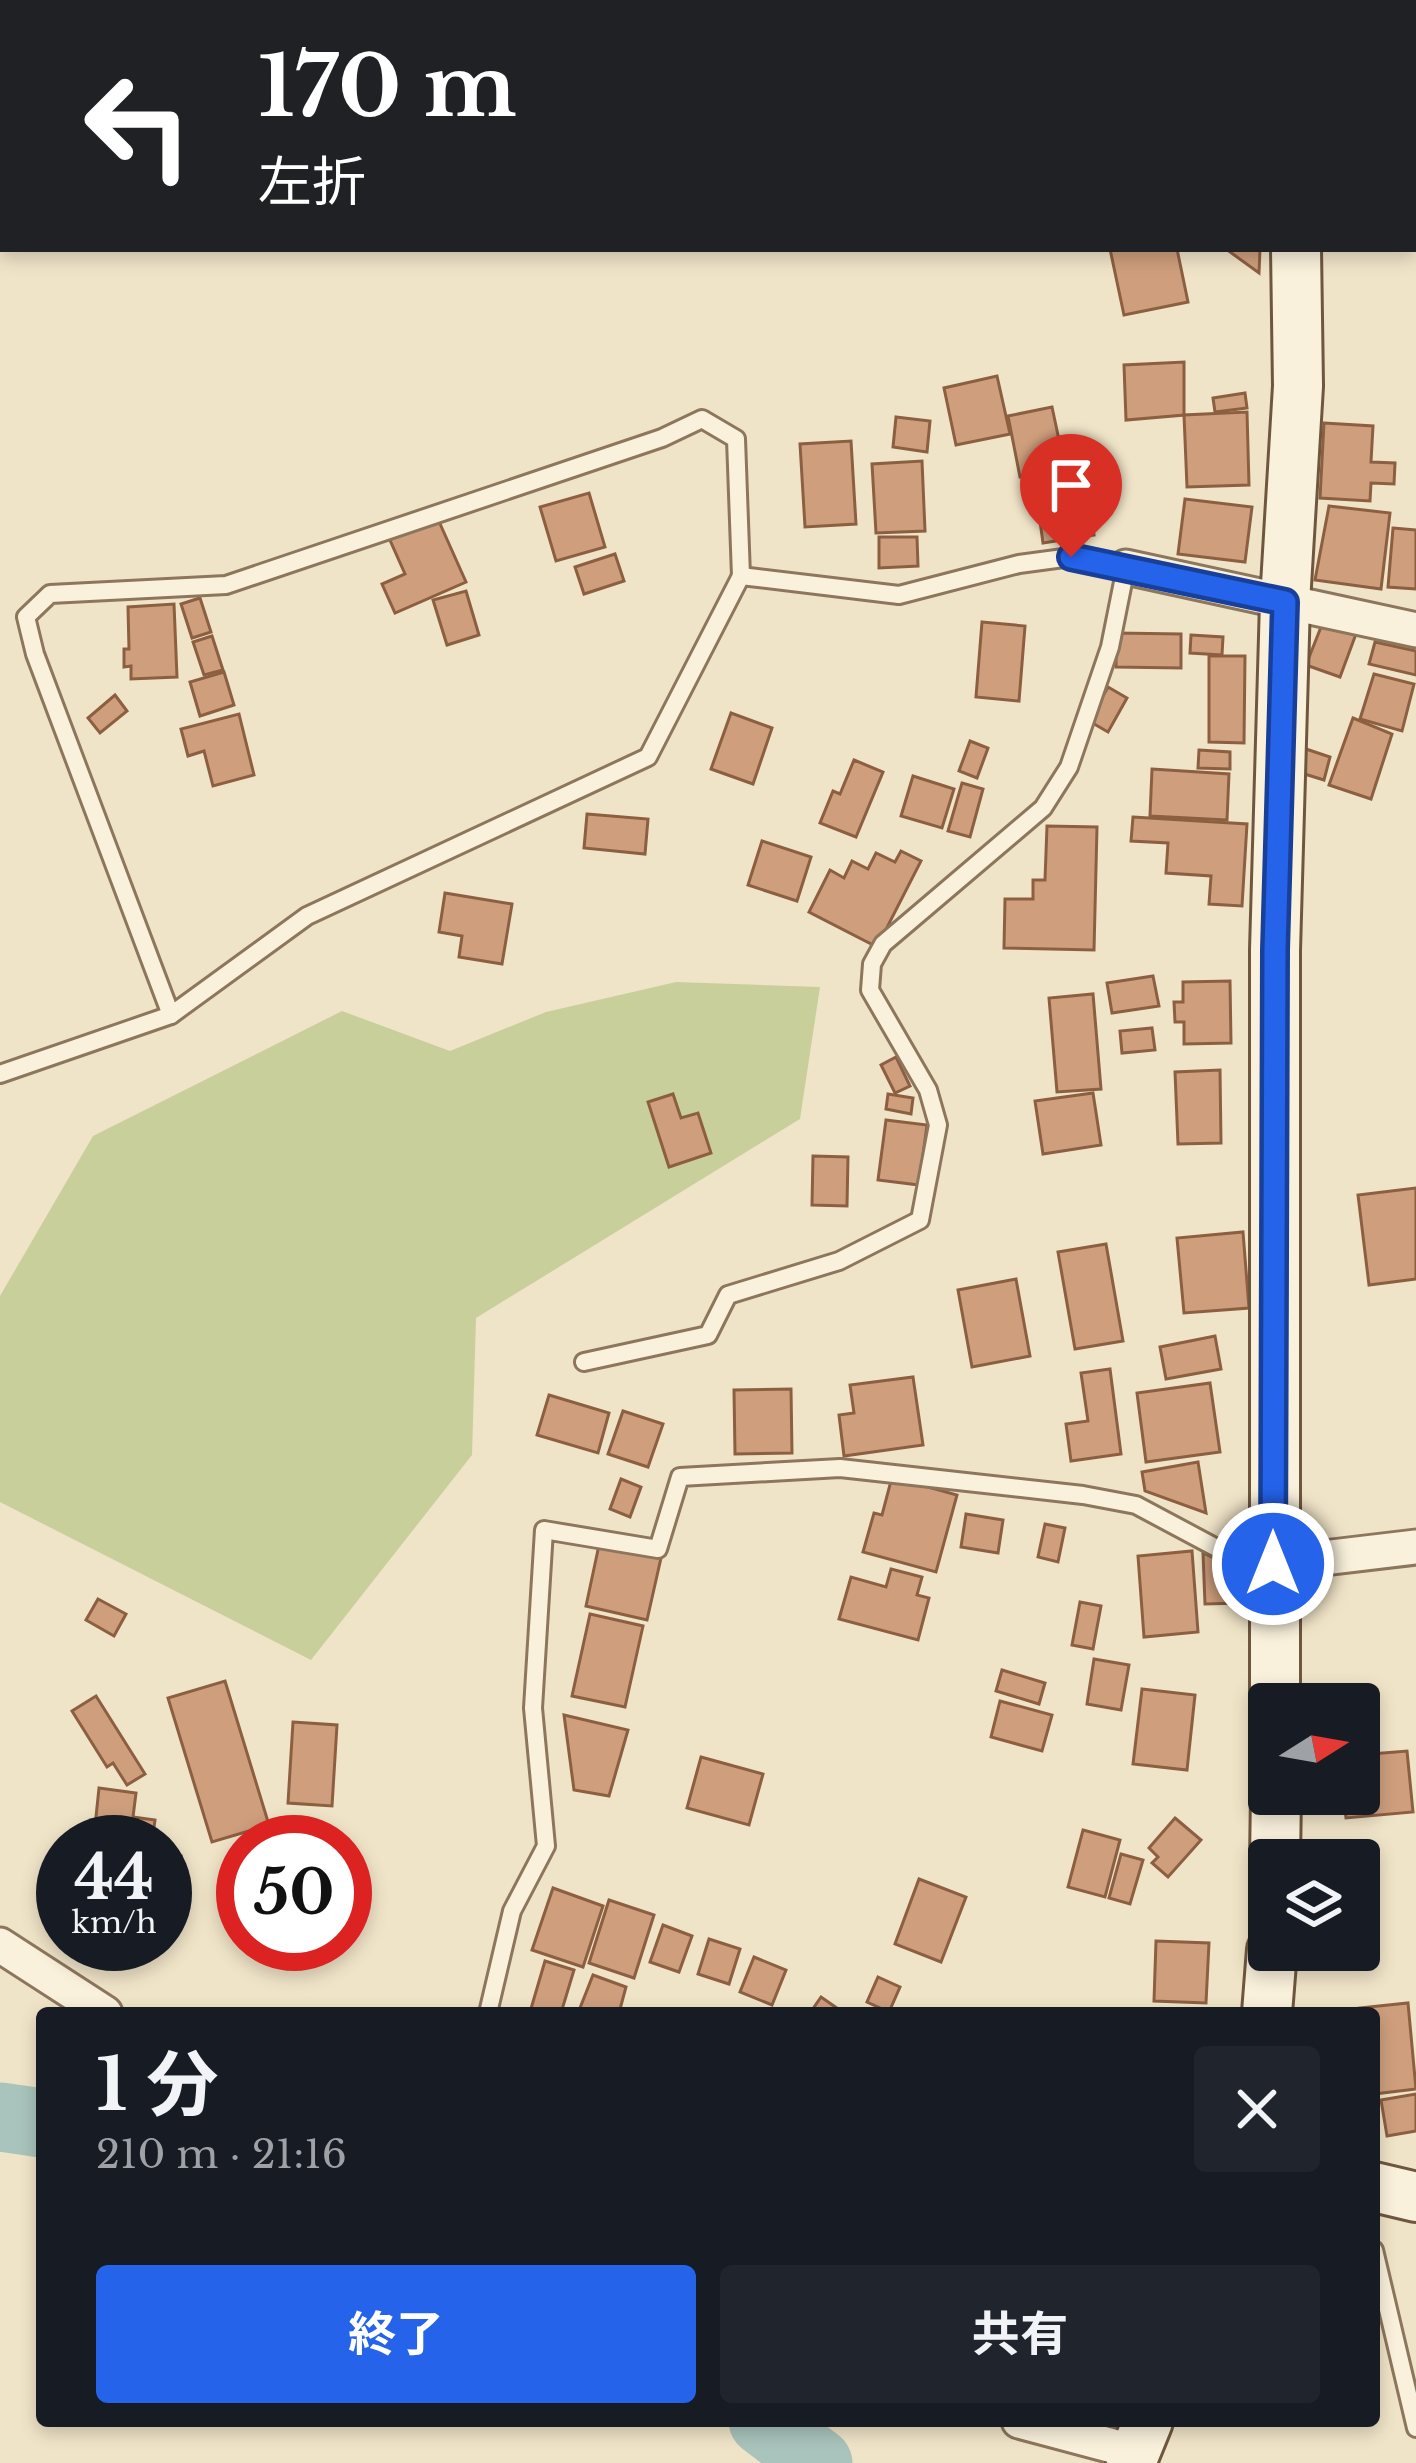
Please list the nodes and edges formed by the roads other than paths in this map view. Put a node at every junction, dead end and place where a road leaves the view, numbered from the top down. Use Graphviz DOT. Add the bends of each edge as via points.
graph roads {
  1 [pos="1296,252"];
  2 [pos="1126,567"];
  3 [pos="741,576"];
  4 [pos="1285,602"];
  5 [pos="1416,630"];
  6 [pos="171,1016"];
  7 [pos="0,1074"];
  8 [pos="584,1361"];
  9 [pos="1416,1547"];
  10 [pos="1273,1564"];
  11 [pos="1275,1683"];
  12 [pos="0,1945"];
  13 [pos="1270,1971"];
  14 [pos="96,2007"];
  15 [pos="489,2007"];
  16 [pos="1267,2007"];
  17 [pos="1380,2188"];
  18 [pos="1416,2197"];
  19 [pos="1380,2275"];
  20 [pos="1048,2427"];
  21 [pos="1416,2428"];
  22 [pos="1138,2445"];
  1 -- 4 [label="main road" via="1298,386"];
  2 -- 3 [label="lane" via="1071,557 899,595"];
  2 -- 4 [label="street"];
  2 -- 8 [label="lane" via="1110,647 1069,766 1043,808 883,944 872,964 870,990 928,1090 938,1125 920,1220 839,1261 728,1295 708,1335"];
  3 -- 6 [label="lane" via="648,757 307,916"];
  3 -- 6 [label="lane" via="736,439 702,418 226,585 50,594 26,617 35,654"];
  4 -- 5 [label="street"];
  4 -- 10 [label="main road"];
  6 -- 7 [label="lane"];
  9 -- 10 [label="street"];
  10 -- 11 [label="main road"];
  10 -- 15 [label="lane" via="1226,1553 1136,1504 840,1468 680,1477 658,1549 544,1531 533,1708 546,1846 512,1911"];
  12 -- 14 [label="street"];
  13 -- 16 [label="main road"];
  17 -- 18 [label="main road"];
  19 -- 21 [label="lane"];
  20 -- 22 [label="street"];
}
